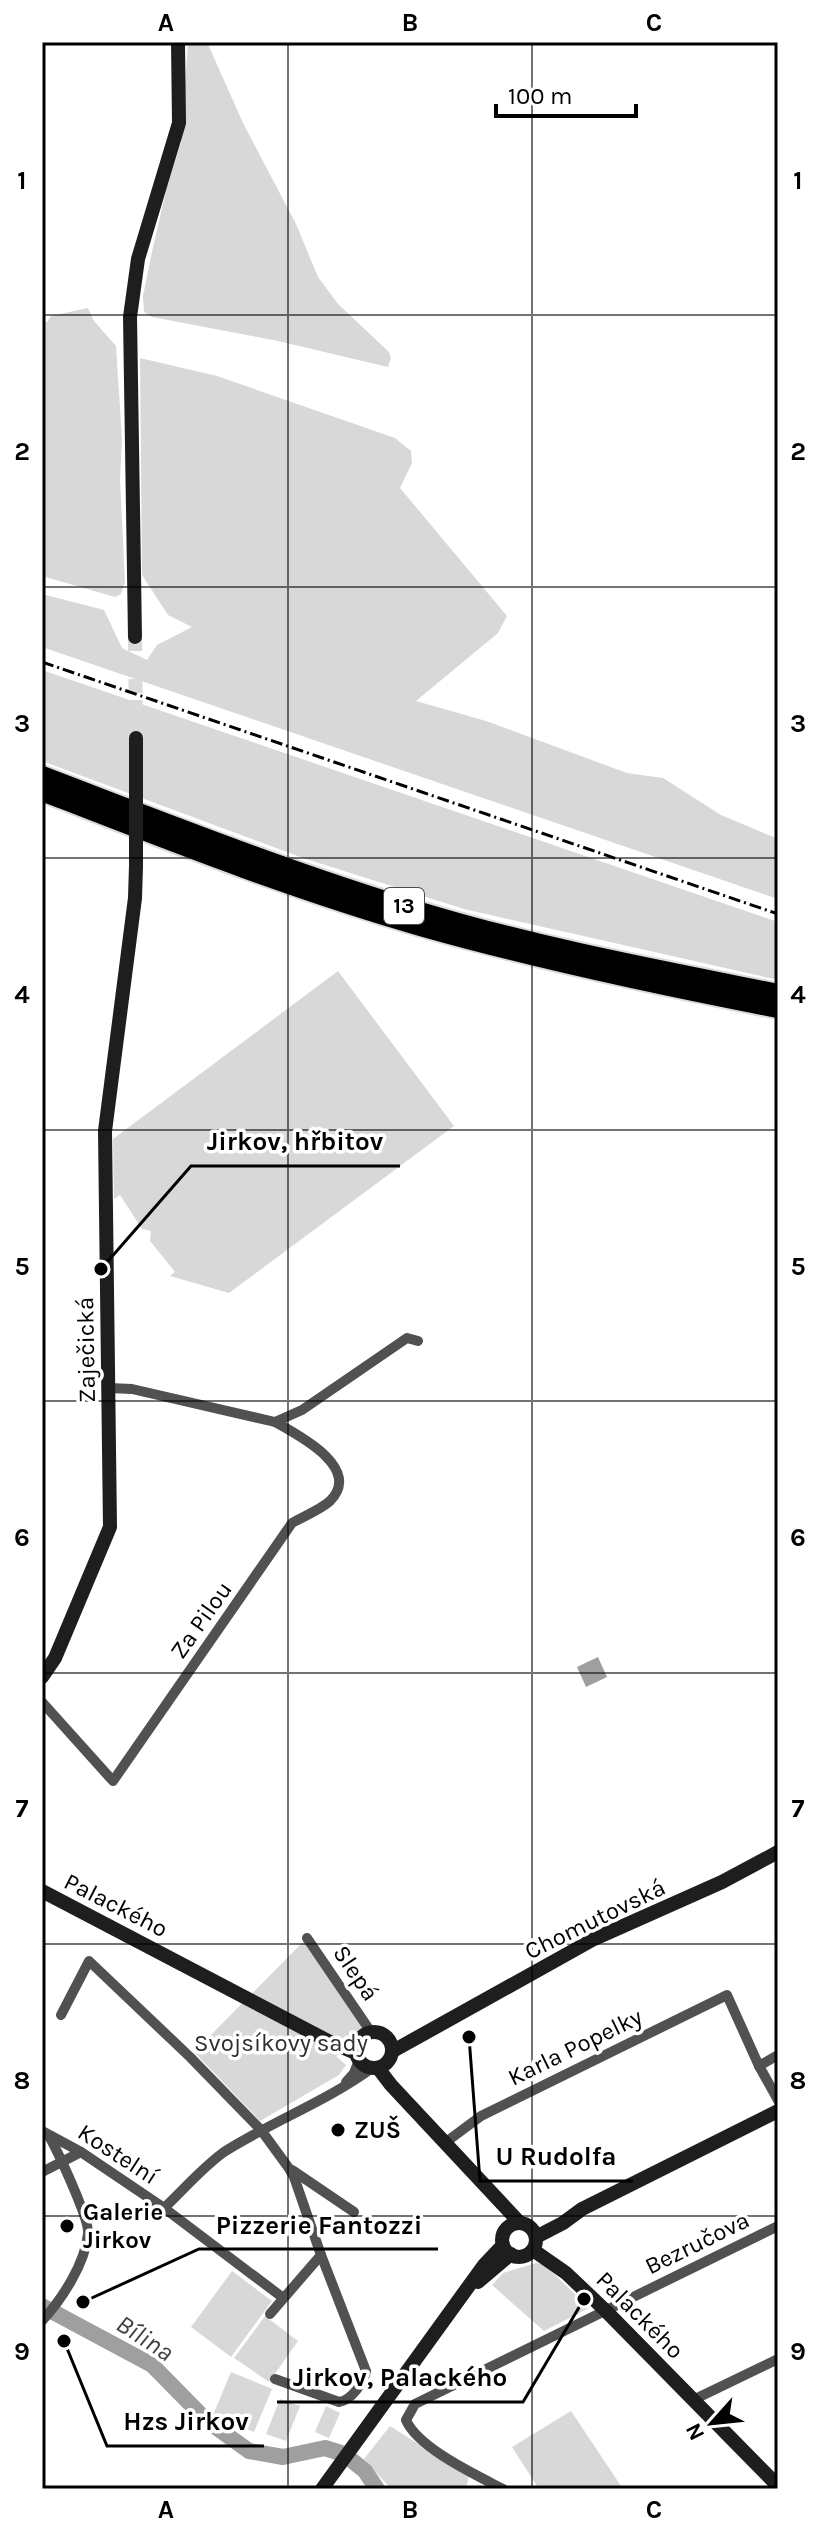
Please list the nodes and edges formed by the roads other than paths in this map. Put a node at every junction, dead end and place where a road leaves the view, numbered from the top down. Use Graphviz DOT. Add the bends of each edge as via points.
graph roads {
  1 [pos="178,42"];
  2 [pos="135,637"];
  3 [pos="136,738"];
  4 [pos="42,775"];
  5 [pos="42,792"];
  6 [pos="778,993"];
  7 [pos="778,1009"];
  8 [pos="418,1341"];
  9 [pos="109,1388"];
  10 [pos="275,1422"];
  11 [pos="42,1677"];
  12 [pos="42,1702"];
  13 [pos="778,1852"];
  14 [pos="42,1891"];
  15 [pos="307,1938"];
  16 [pos="61,2015"];
  17 [pos="374,2052"];
  18 [pos="778,2055"];
  19 [pos="759,2066"];
  20 [pos="778,2100"];
  21 [pos="778,2111"];
  22 [pos="261,2130"];
  23 [pos="45,2133"];
  24 [pos="446,2142"];
  25 [pos="81,2152"];
  26 [pos="63,2161"];
  27 [pos="288,2167"];
  28 [pos="42,2172"];
  29 [pos="164,2208"];
  30 [pos="354,2212"];
  31 [pos="778,2226"];
  32 [pos="525,2233"];
  33 [pos="507,2250"];
  34 [pos="321,2255"];
  35 [pos="282,2297"];
  36 [pos="605,2310"];
  37 [pos="48,2313"];
  38 [pos="270,2314"];
  39 [pos="778,2359"];
  40 [pos="275,2379"];
  41 [pos="693,2400"];
  42 [pos="777,2482"];
  43 [pos="322,2489"];
  44 [pos="503,2489"];
  1 -- 2 [label="street" via="179,123 138,259 130,317"];
  3 -- 9 [label="street, Zaječická, bridge" via="135,898 105,1131"];
  4 -- 6 [label="highway, 13" via="277,866 426,913"];
  5 -- 7 [label="highway, 13" via="273,880 422,927 627,979"];
  8 -- 10 [label="street" via="407,1338 302,1410"];
  9 -- 10 [label="street"];
  9 -- 11 [label="street, Zaječická" via="110,1527"];
  10 -- 12 [label="street, Za Pilou" via="334,1464 339,1478 335,1494 292,1523 113,1781"];
  13 -- 17 [label="street, Chomutovská" via="594,1939 435,2029"];
  14 -- 17 [label="street, Palackého" via="298,2024"];
  15 -- 17 [label="street, Slepá"];
  16 -- 22 [label="street" via="89,1961"];
  17 -- 22 [label="street" via="345,2084"];
  17 -- 24 [label="street, Palackého" via="391,2085"];
  18 -- 19 [label="street"];
  19 -- 20 [label="street"];
  19 -- 24 [label="street, Karla Popelky" via="727,1995 481,2116"];
  21 -- 32 [label="street"];
  22 -- 27 [label="street"];
  22 -- 29 [label="street" via="221,2155"];
  23 -- 25 [label="street, Kostelní"];
  23 -- 26 [label="street, Kostelní"];
  24 -- 32 [label="street, Palackého"];
  25 -- 26 [label="street"];
  25 -- 29 [label="street, Kostelní"];
  26 -- 28 [label="street"];
  26 -- 37 [label="street, Kostelní" via="89,2232 75,2275"];
  27 -- 30 [label="street"];
  27 -- 34 [label="street"];
  29 -- 35 [label="street, Kostelní"];
  31 -- 36 [label="street, Bezručova"];
  32 -- 33 [label="street" via="503,2237"];
  32 -- 33 [label="street" via="520,2257"];
  32 -- 36 [label="street, Palackého"];
  33 -- 43 [label="street" via="484,2265"];
  34 -- 35 [label="street"];
  34 -- 40 [label="street" via="365,2377 339,2402"];
  35 -- 38 [label="street"];
  36 -- 41 [label="street, Palackého"];
  36 -- 44 [label="street, Bezručova" via="415,2404 407,2415 413,2432"];
  39 -- 41 [label="street"];
  41 -- 42 [label="street, Palackého"];
}
